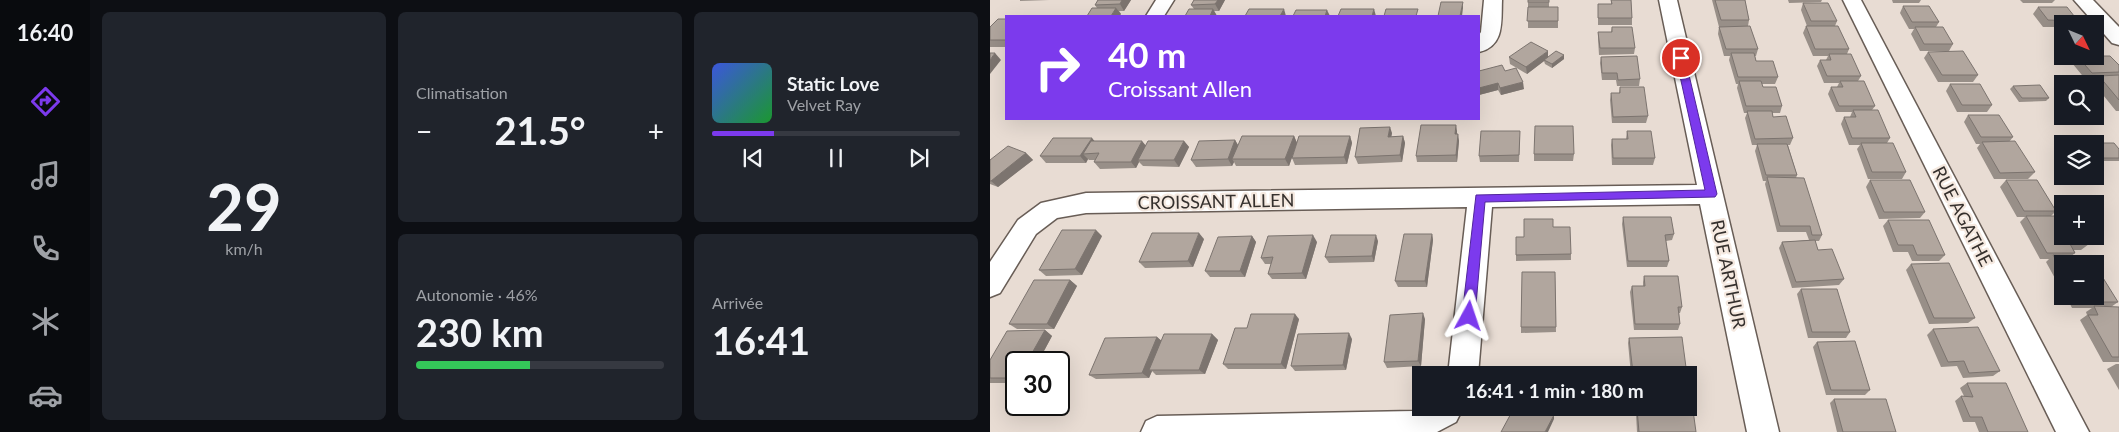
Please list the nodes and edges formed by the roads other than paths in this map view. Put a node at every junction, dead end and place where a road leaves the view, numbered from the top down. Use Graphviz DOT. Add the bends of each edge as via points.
graph roads {
  1 [pos="1165,0"];
  2 [pos="1493,0"];
  3 [pos="1668,0"];
  4 [pos="1852,0"];
  5 [pos="2084,0"];
  6 [pos="1156,15"];
  7 [pos="2119,39"];
  8 [pos="1480,45"];
  9 [pos="1711,194"];
  10 [pos="1480,198"];
  11 [pos="990,285"];
  12 [pos="1464,366"];
  13 [pos="1436,416"];
  14 [pos="1156,432"];
  15 [pos="1763,432"];
  16 [pos="2074,432"];
  1 -- 6 [label="street"];
  2 -- 8 [label="street" via="1490,34"];
  3 -- 9 [label="street, RUE ARTHUR"];
  4 -- 16 [label="street, RUE AGATHE"];
  5 -- 7 [label="street"];
  9 -- 10 [label="street, CROISSANT ALLEN"];
  9 -- 15 [label="street, RUE ARTHUR"];
  10 -- 11 [label="street, CROISSANT ALLEN" via="1086,203 1050,210 1027,227"];
  10 -- 12 [label="street"];
  13 -- 14 [label="street" via="1415,427"];
}
